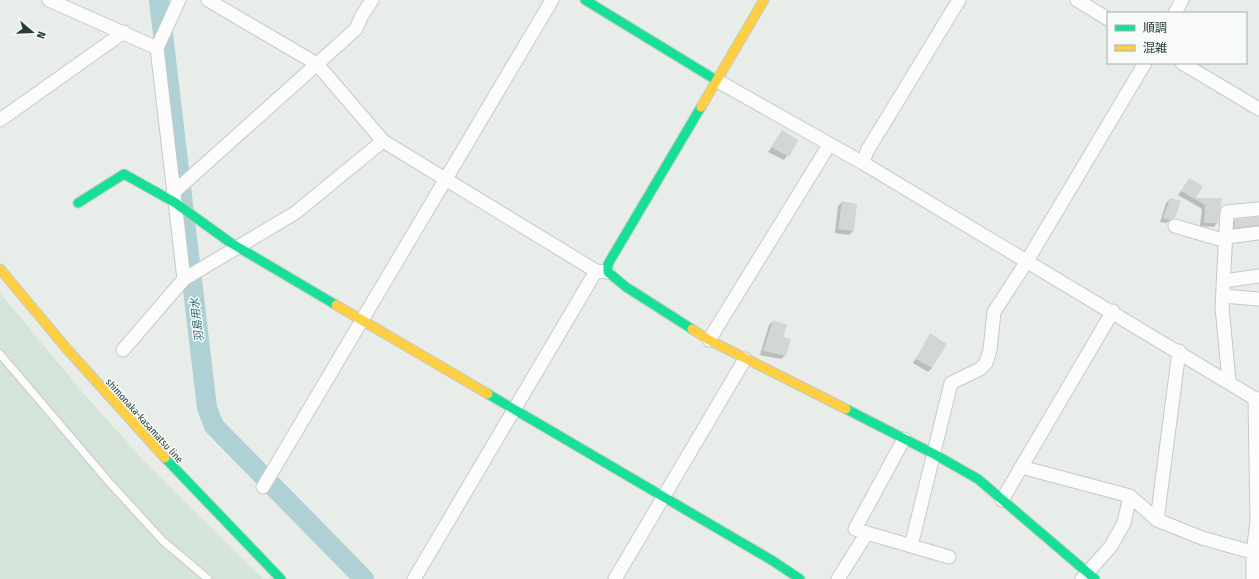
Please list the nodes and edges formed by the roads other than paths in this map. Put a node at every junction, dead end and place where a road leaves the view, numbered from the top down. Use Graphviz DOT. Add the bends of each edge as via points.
graph roads {
  1 [pos="49,0"];
  2 [pos="179,0"];
  3 [pos="208,0"];
  4 [pos="372,0"];
  5 [pos="552,0"];
  6 [pos="585,0"];
  7 [pos="764,0"];
  8 [pos="959,0"];
  9 [pos="1077,0"];
  10 [pos="1182,0"];
  11 [pos="1176,12"];
  12 [pos="1107,18"];
  13 [pos="124,32"];
  14 [pos="157,47"];
  15 [pos="317,64"];
  16 [pos="1144,64"];
  17 [pos="1184,64"];
  18 [pos="716,80"];
  19 [pos="1259,109"];
  20 [pos="0,120"];
  21 [pos="383,141"];
  22 [pos="829,145"];
  23 [pos="864,163"];
  24 [pos="447,180"];
  25 [pos="174,197"];
  26 [pos="78,203"];
  27 [pos="1259,209"];
  28 [pos="1175,226"];
  29 [pos="1259,233"];
  30 [pos="1226,239"];
  31 [pos="239,248"];
  32 [pos="1027,261"];
  33 [pos="0,269"];
  34 [pos="602,271"];
  35 [pos="1259,276"];
  36 [pos="185,279"];
  37 [pos="1224,281"];
  38 [pos="1223,296"];
  39 [pos="1259,299"];
  40 [pos="1113,312"];
  41 [pos="361,321"];
  42 [pos="709,340"];
  43 [pos="122,350"];
  44 [pos="1179,351"];
  45 [pos="0,354"];
  46 [pos="745,360"];
  47 [pos="1230,381"];
  48 [pos="1257,400"];
  49 [pos="514,409"];
  50 [pos="904,439"];
  51 [pos="934,454"];
  52 [pos="1021,467"];
  53 [pos="263,488"];
  54 [pos="1130,496"];
  55 [pos="665,497"];
  56 [pos="1002,500"];
  57 [pos="1157,520"];
  58 [pos="1258,520"];
  59 [pos="867,533"];
  60 [pos="911,546"];
  61 [pos="1256,554"];
  62 [pos="949,557"];
  63 [pos="1088,577"];
  64 [pos="208,579"];
  65 [pos="281,579"];
  66 [pos="414,579"];
  67 [pos="616,579"];
  68 [pos="800,579"];
  69 [pos="838,579"];
  70 [pos="1253,579"];
  1 -- 13 [label="street"];
  2 -- 14 [label="street"];
  3 -- 15 [label="street"];
  4 -- 15 [label="street" via="356,29"];
  5 -- 24 [label="street"];
  6 -- 18 [label="street"];
  7 -- 18 [label="street"];
  8 -- 23 [label="street" via="867,151"];
  9 -- 12 [label="street"];
  10 -- 11 [label="street"];
  13 -- 14 [label="street"];
  13 -- 20 [label="street"];
  14 -- 25 [label="street"];
  15 -- 21 [label="street"];
  15 -- 25 [label="street" via="184,182"];
  16 -- 32 [label="street"];
  17 -- 19 [label="street"];
  18 -- 22 [label="street"];
  18 -- 34 [label="street"];
  21 -- 24 [label="street"];
  21 -- 31 [label="street" via="295,213"];
  22 -- 23 [label="street"];
  22 -- 42 [label="street"];
  23 -- 32 [label="street"];
  24 -- 34 [label="street"];
  24 -- 41 [label="street"];
  25 -- 26 [label="street" via="124,174"];
  25 -- 31 [label="street" via="191,214"];
  25 -- 36 [label="street"];
  27 -- 30 [label="street" via="1227,212"];
  28 -- 30 [label="street"];
  29 -- 30 [label="street"];
  30 -- 37 [label="street"];
  31 -- 36 [label="street"];
  31 -- 41 [label="street"];
  32 -- 40 [label="street"];
  32 -- 51 [label="street" via="994,312 986,364 951,383"];
  33 -- 65 [label="street, shimonaka-kasamatsu line" via="110,401"];
  34 -- 42 [label="street"];
  34 -- 49 [label="street"];
  35 -- 37 [label="street"];
  36 -- 43 [label="street"];
  37 -- 38 [label="street"];
  38 -- 39 [label="street"];
  38 -- 47 [label="street"];
  40 -- 44 [label="street"];
  40 -- 52 [label="street"];
  41 -- 49 [label="street"];
  41 -- 53 [label="street"];
  42 -- 46 [label="street"];
  44 -- 47 [label="street"];
  44 -- 57 [label="street"];
  45 -- 64 [label="lane" via="163,541"];
  46 -- 50 [label="street"];
  46 -- 55 [label="street"];
  47 -- 48 [label="street"];
  48 -- 58 [label="street"];
  49 -- 55 [label="street"];
  49 -- 66 [label="street"];
  50 -- 51 [label="street"];
  50 -- 59 [label="street" via="855,529"];
  51 -- 56 [label="street" via="978,479"];
  51 -- 60 [label="street"];
  52 -- 54 [label="street"];
  52 -- 56 [label="street"];
  54 -- 57 [label="street"];
  54 -- 63 [label="street" via="1124,523"];
  55 -- 67 [label="street"];
  55 -- 68 [label="street"];
  56 -- 63 [label="street"];
  57 -- 61 [label="street" via="1202,538"];
  58 -- 61 [label="street"];
  59 -- 60 [label="street"];
  59 -- 69 [label="street"];
  60 -- 62 [label="street"];
  61 -- 70 [label="street"];
}
